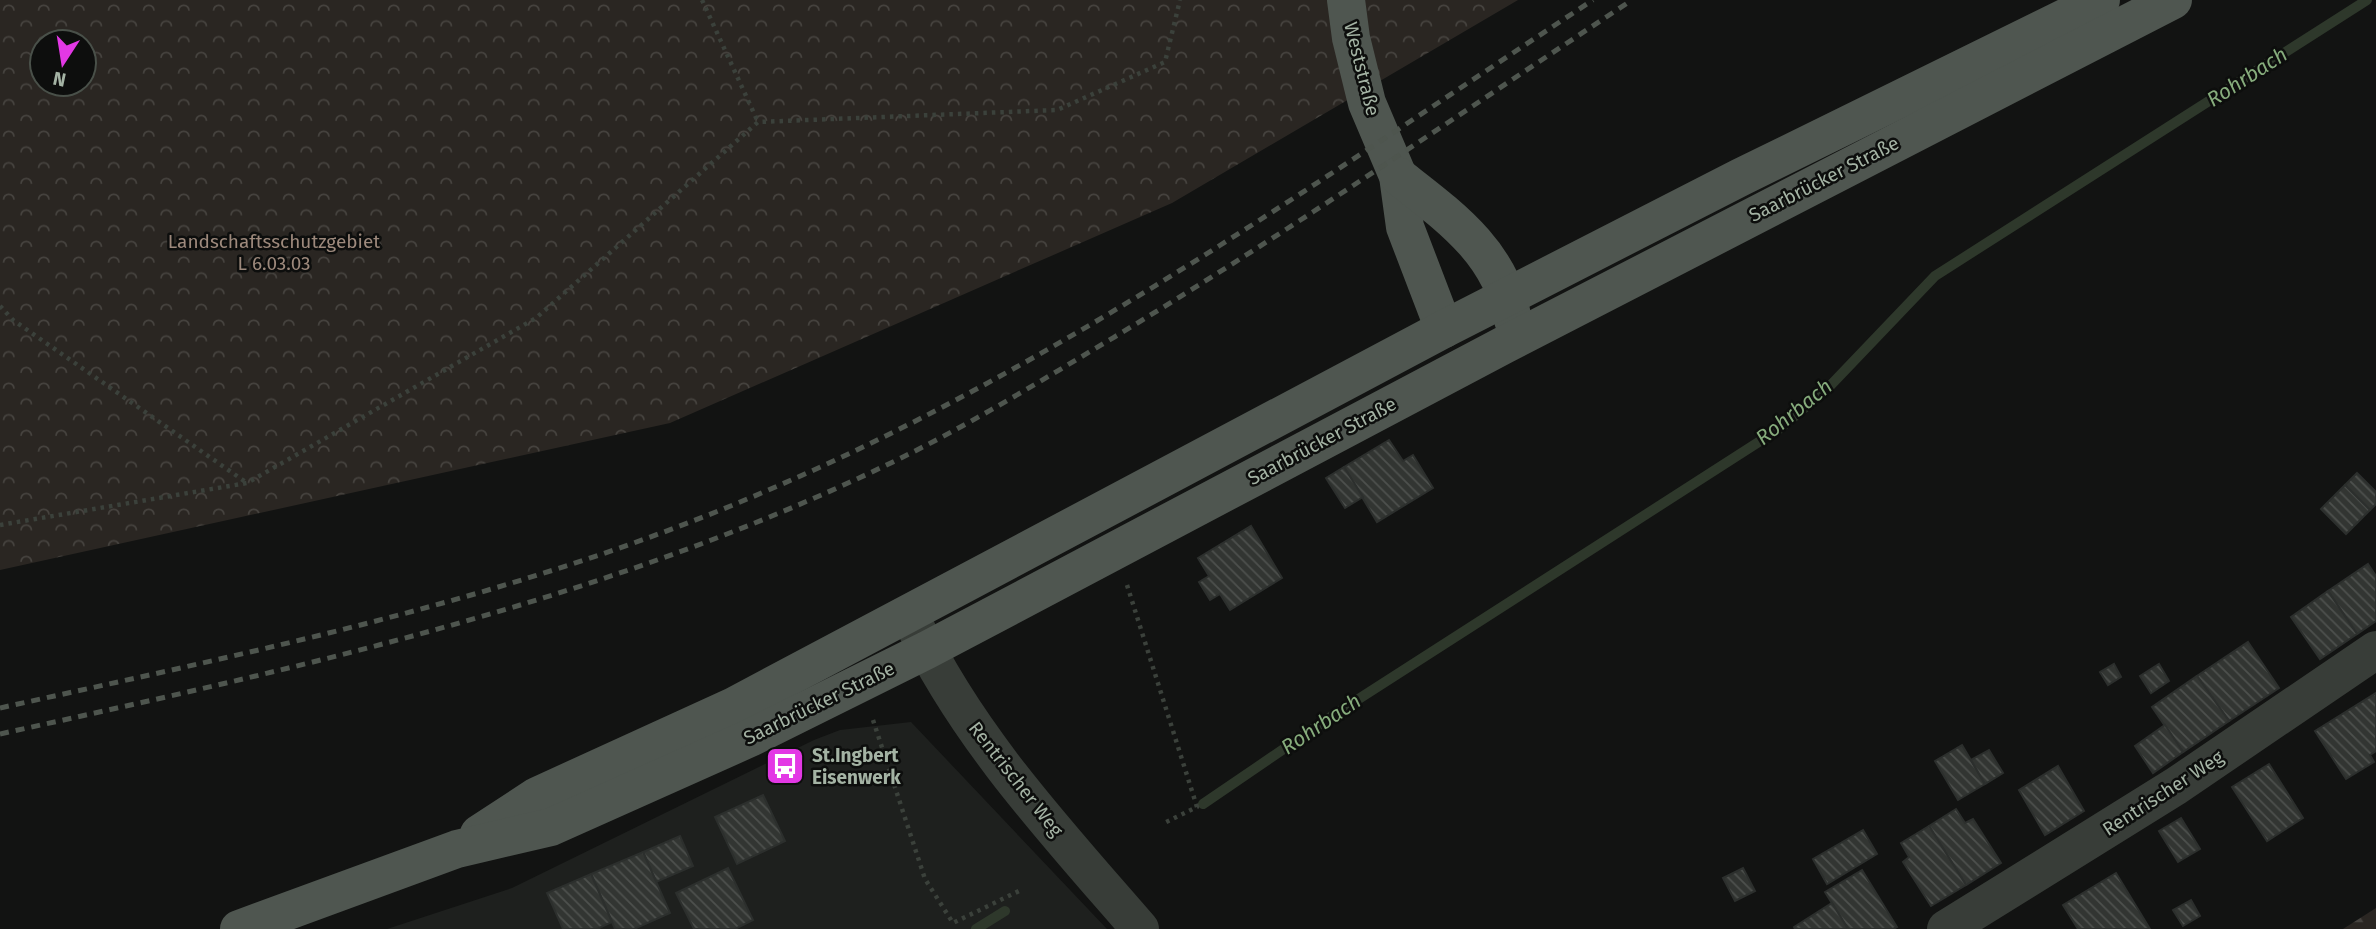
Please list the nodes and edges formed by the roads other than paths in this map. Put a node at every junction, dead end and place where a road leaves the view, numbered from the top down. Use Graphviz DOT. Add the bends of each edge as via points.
graph roads {
  1 [pos="1346,0"];
  2 [pos="2101,0"];
  3 [pos="2174,0"];
  4 [pos="1398,176"];
  5 [pos="1509,296"];
  6 [pos="1444,329"];
  7 [pos="1504,345"];
  8 [pos="910,615"];
  9 [pos="927,650"];
  10 [pos="2376,650"];
  11 [pos="457,849"];
  12 [pos="239,929"];
  13 [pos="1140,929"];
  14 [pos="1946,929"];
  1 -- 4 [label="main road, Weststraße" via="1367,103"];
  2 -- 5 [label="main road, Saarbrücker Straße"];
  3 -- 7 [label="main road, Saarbrücker Straße"];
  4 -- 5 [label="main road, Weststraße" via="1472,236"];
  4 -- 6 [label="main road, Weststraße" via="1405,227"];
  5 -- 6 [label="main road, Saarbrücker Straße"];
  5 -- 7 [label="main road" via="1514,322"];
  6 -- 7 [label="main road" via="1470,344"];
  6 -- 8 [label="main road, Saarbrücker Straße"];
  7 -- 9 [label="main road, Saarbrücker Straße"];
  8 -- 9 [label="street, Rentrischer Weg"];
  8 -- 11 [label="main road, Saarbrücker Straße" via="734,706 537,796"];
  9 -- 11 [label="main road, Saarbrücker Straße" via="750,738 551,827"];
  9 -- 13 [label="street, Rentrischer Weg" via="979,735 1040,814"];
  10 -- 14 [label="street, Rentrischer Weg" via="2176,786"];
  11 -- 12 [label="main road, Saarbrücker Straße"];
}
